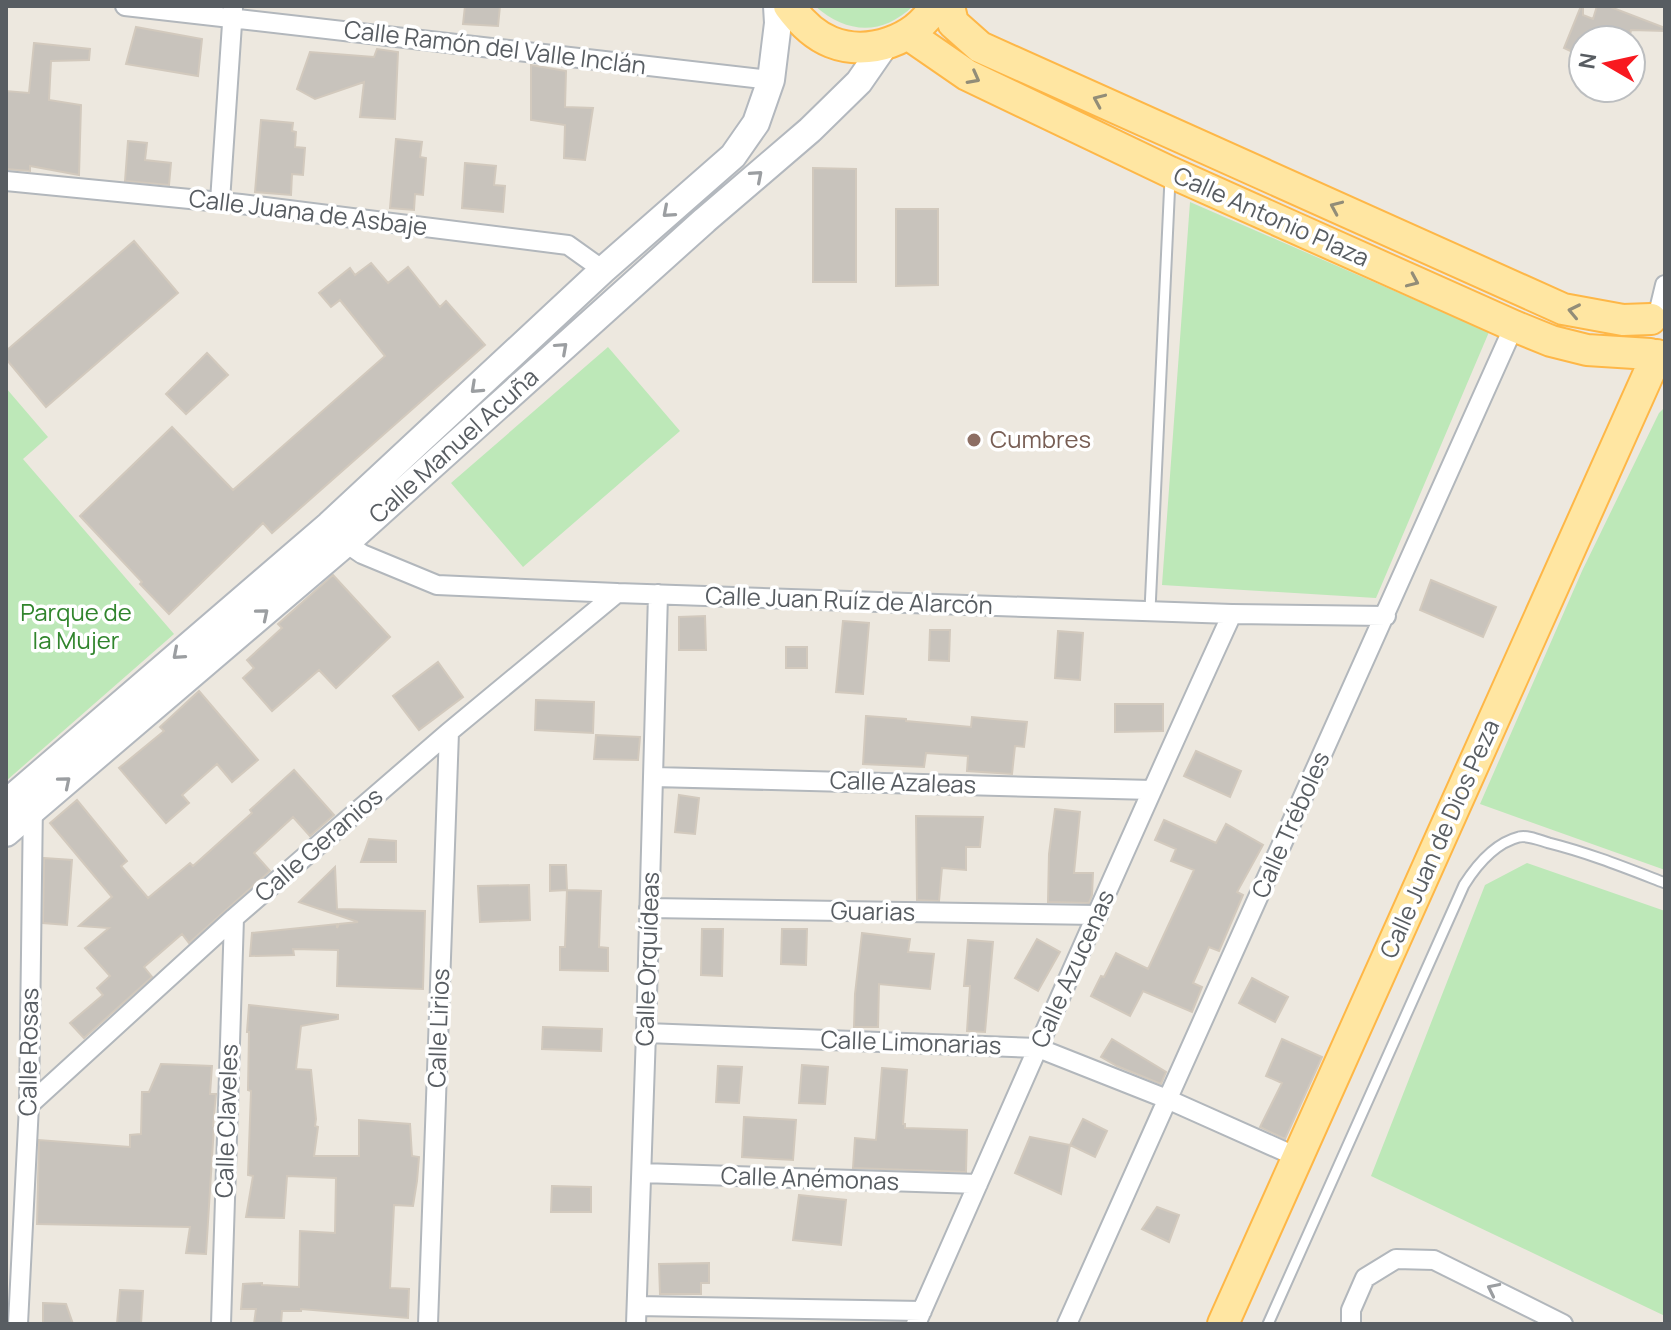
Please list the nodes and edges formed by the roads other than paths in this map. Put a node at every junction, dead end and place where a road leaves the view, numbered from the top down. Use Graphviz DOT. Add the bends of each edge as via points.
graph roads {
  1 [pos="125,6"];
  2 [pos="777,6"];
  3 [pos="789,6"];
  4 [pos="935,6"];
  5 [pos="949,6"];
  6 [pos="233,12"];
  7 [pos="897,39"];
  8 [pos="771,80"];
  9 [pos="1170,172"];
  10 [pos="6,181"];
  11 [pos="220,201"];
  12 [pos="603,270"];
  13 [pos="1665,285"];
  14 [pos="1660,318"];
  15 [pos="1514,326"];
  16 [pos="1657,354"];
  17 [pos="338,534"];
  18 [pos="617,593"];
  19 [pos="658,594"];
  20 [pos="1150,610"];
  21 [pos="1232,614"];
  22 [pos="1386,616"];
  23 [pos="449,732"];
  24 [pos="654,777"];
  25 [pos="32,779"];
  26 [pos="1152,790"];
  27 [pos="6,803"];
  28 [pos="33,809"];
  29 [pos="6,833"];
  30 [pos="1665,883"];
  31 [pos="649,908"];
  32 [pos="1098,915"];
  33 [pos="234,918"];
  34 [pos="646,1033"];
  35 [pos="1038,1048"];
  36 [pos="1167,1099"];
  37 [pos="29,1105"];
  38 [pos="1297,1157"];
  39 [pos="642,1173"];
  40 [pos="978,1184"];
  41 [pos="636,1315"];
  42 [pos="919,1317"];
  43 [pos="18,1324"];
  44 [pos="221,1324"];
  45 [pos="428,1324"];
  46 [pos="1067,1324"];
  47 [pos="1223,1324"];
  48 [pos="1268,1324"];
  49 [pos="1351,1324"];
  50 [pos="1563,1324"];
  1 -- 6 [label="street, Calle Ramón del Valle Inclán"];
  2 -- 8 [label="main road, Calle Manuel Acuña"];
  3 -- 7 [label="main road" via="805,26 831,42 861,48"];
  4 -- 7 [label="main road" via="930,16"];
  14 -- 5 [label="main road, Calle Antonio Plaza, one-way" via="1623,320 1563,309 980,47 953,23"];
  6 -- 8 [label="street, Calle Ramón del Valle Inclán"];
  6 -- 11 [label="street"];
  7 -- 9 [label="main road, Calle Antonio Plaza, one-way"];
  17 -- 7 [label="main road, Calle Manuel Acuña, one-way" via="810,130"];
  8 -- 12 [label="main road, Calle Manuel Acuña, one-way" via="756,123 733,156"];
  9 -- 15 [label="main road, Calle Antonio Plaza, one-way"];
  9 -- 20 [label="lane"];
  10 -- 11 [label="street, Calle Juana de Asbaje"];
  11 -- 12 [label="street, Calle Juana de Asbaje" via="568,245"];
  12 -- 17 [label="main road, Calle Manuel Acuña, one-way"];
  13 -- 14 [label="street"];
  14 -- 16 [label="main road" via="1642,327 1640,339"];
  15 -- 16 [label="main road, Calle Antonio Plaza" via="1587,350"];
  15 -- 22 [label="street, Calle Tréboles"];
  16 -- 38 [label="main road, Calle Juan de Dios Peza"];
  17 -- 18 [label="street, Calle Juan Ruíz de Alarcón" via="362,554 437,585"];
  17 -- 25 [label="main road, Calle Manuel Acuña, one-way"];
  28 -- 17 [label="main road, Calle Manuel Acuña, one-way"];
  18 -- 19 [label="street, Calle Juan Ruíz de Alarcón"];
  18 -- 23 [label="street, Calle Geranios"];
  19 -- 20 [label="street, Calle Juan Ruíz de Alarcón"];
  19 -- 24 [label="street, Calle Orquídeas"];
  20 -- 21 [label="street, Calle Juan Ruíz de Alarcón"];
  21 -- 22 [label="street, Calle Juan Ruíz de Alarcón"];
  21 -- 26 [label="street, Calle Azucenas"];
  22 -- 36 [label="street, Calle Tréboles"];
  23 -- 33 [label="street, Calle Geranios"];
  23 -- 45 [label="street, Calle Lirios"];
  24 -- 26 [label="street, Calle Azaleas"];
  24 -- 31 [label="street, Calle Orquídeas"];
  25 -- 27 [label="main road, Calle Manuel Acuña"];
  25 -- 28 [label="street, Calle Rosas"];
  26 -- 32 [label="street, Calle Azucenas"];
  28 -- 29 [label="main road, Calle Manuel Acuña"];
  28 -- 37 [label="street, Calle Rosas"];
  30 -- 48 [label="lane" via="1588,853 1522,836 1475,868"];
  31 -- 32 [label="street, Guarias"];
  31 -- 34 [label="street, Calle Orquídeas"];
  32 -- 35 [label="street, Calle Azucenas"];
  33 -- 37 [label="street, Calle Geranios"];
  33 -- 44 [label="street, Calle Claveles"];
  34 -- 35 [label="street, Calle Limonarias"];
  34 -- 39 [label="street, Calle Orquídeas"];
  35 -- 36 [label="street, Calle Limonarias"];
  35 -- 40 [label="street, Calle Azucenas"];
  36 -- 38 [label="street, Calle Limonarias"];
  36 -- 46 [label="street, Calle Tréboles"];
  37 -- 43 [label="street, Calle Rosas"];
  38 -- 47 [label="main road, Calle Juan de Dios Peza"];
  39 -- 40 [label="street, Calle Anémonas"];
  39 -- 41 [label="street, Calle Orquídeas"];
  40 -- 42 [label="street, Calle Azucenas"];
  41 -- 42 [label="street"];
  50 -- 49 [label="street, one-way" via="1434,1260 1396,1259 1365,1278 1351,1310"];
}
